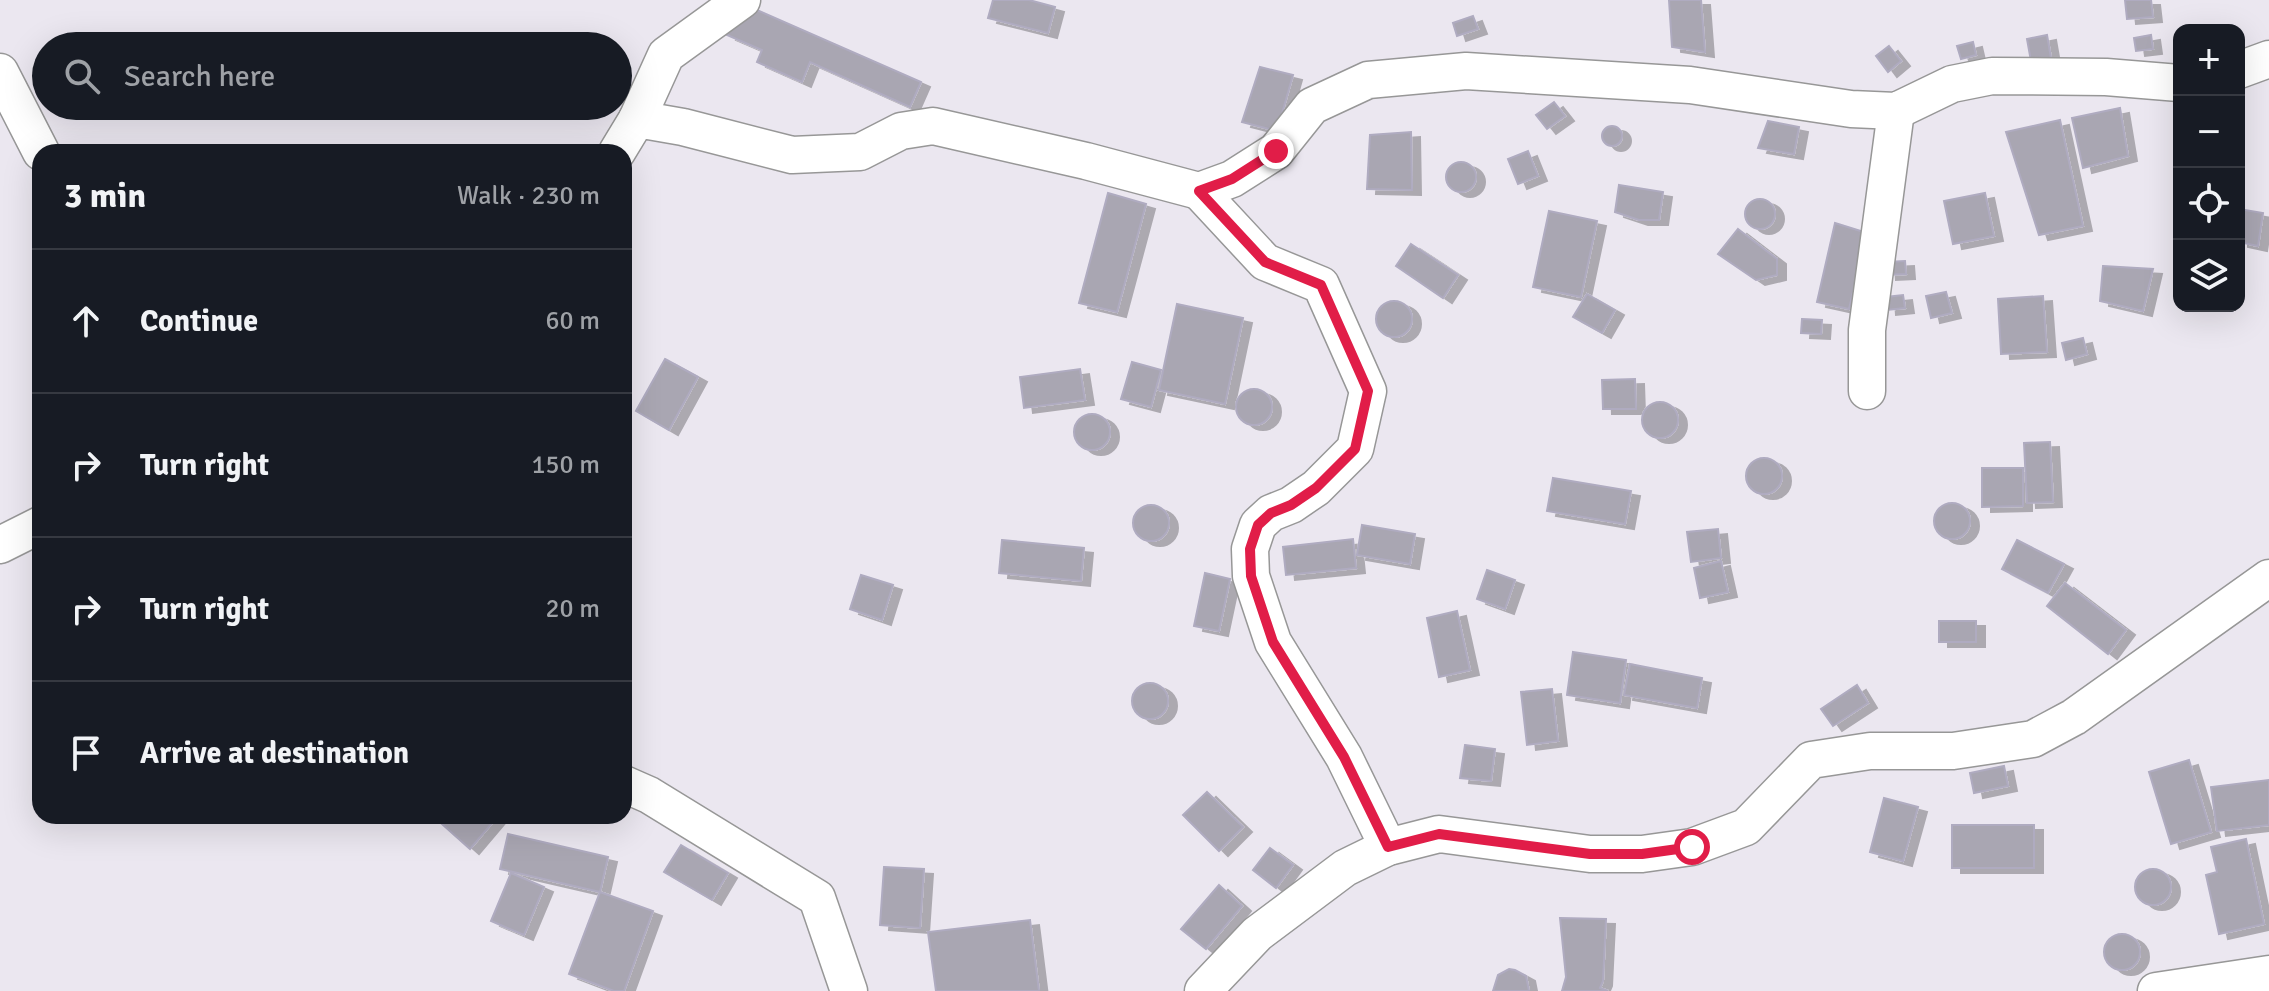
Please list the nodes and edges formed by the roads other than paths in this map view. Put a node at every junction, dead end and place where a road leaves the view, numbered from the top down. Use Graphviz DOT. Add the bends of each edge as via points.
graph roads {
  1 [pos="742,0"];
  2 [pos="2269,59"];
  3 [pos="2245,68"];
  4 [pos="0,72"];
  5 [pos="2173,83"];
  6 [pos="1896,111"];
  7 [pos="637,119"];
  8 [pos="37,144"];
  9 [pos="622,144"];
  10 [pos="1199,191"];
  11 [pos="1867,391"];
  12 [pos="32,529"];
  13 [pos="0,545"];
  14 [pos="2269,578"];
  15 [pos="632,788"];
  16 [pos="1388,847"];
  17 [pos="2269,974"];
  18 [pos="849,991"];
  19 [pos="1203,991"];
  20 [pos="2156,991"];
  1 -- 7 [label="street" via="666,55"];
  2 -- 3 [label="street"];
  4 -- 8 [label="street"];
  5 -- 6 [label="street" via="1992,76 1952,84"];
  6 -- 10 [label="street" via="1690,85 1466,71 1368,80 1312,106 1276,151 1232,179"];
  6 -- 11 [label="street" via="1867,330"];
  7 -- 9 [label="street"];
  7 -- 10 [label="street" via="792,155 860,152 901,131 933,126"];
  10 -- 16 [label="street" via="1265,262 1321,285 1368,391 1355,449 1316,488 1258,525 1250,549 1251,576 1273,642 1344,757"];
  12 -- 13 [label="street"];
  14 -- 16 [label="street" via="2074,717 2033,739 1953,751 1870,751 1811,760 1746,827 1692,847 1590,854 1439,834"];
  15 -- 18 [label="street" via="817,898"];
  16 -- 19 [label="street" via="1345,868 1257,934"];
  17 -- 20 [label="street"];
}
